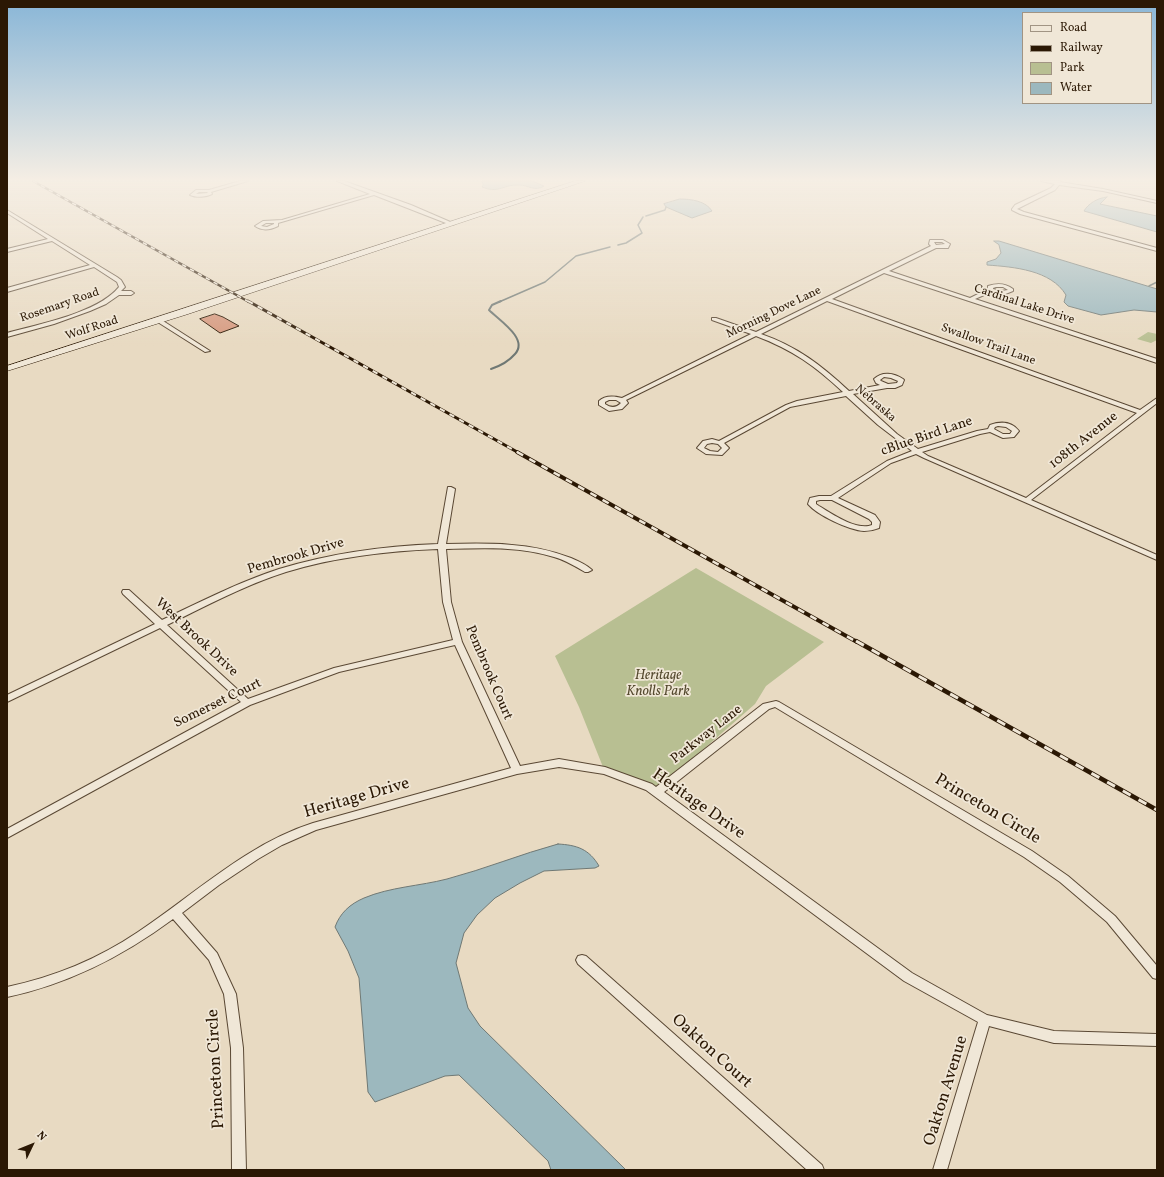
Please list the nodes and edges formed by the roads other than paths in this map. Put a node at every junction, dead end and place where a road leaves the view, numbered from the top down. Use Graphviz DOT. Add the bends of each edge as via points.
graph roads {
  1 [pos="48,236"];
  2 [pos="417,236"];
  3 [pos="1107,236"];
  4 [pos="53,239"];
  5 [pos="935,246"];
  6 [pos="1157,250"];
  7 [pos="7,252"];
  8 [pos="94,265"];
  9 [pos="884,271"];
  10 [pos="7,290"];
  11 [pos="991,290"];
  12 [pos="118,293"];
  13 [pos="131,293"];
  14 [pos="827,299"];
  15 [pos="971,300"];
  16 [pos="714,319"];
  17 [pos="158,320"];
  18 [pos="754,334"];
  19 [pos="7,335"];
  20 [pos="207,351"];
  21 [pos="1157,361"];
  22 [pos="7,369"];
  23 [pos="887,386"];
  24 [pos="847,394"];
  25 [pos="622,400"];
  26 [pos="1157,400"];
  27 [pos="1141,412"];
  28 [pos="991,430"];
  29 [pos="720,442"];
  30 [pos="916,452"];
  31 [pos="451,489"];
  32 [pos="833,498"];
  33 [pos="1026,501"];
  34 [pos="442,546"];
  35 [pos="1157,558"];
  36 [pos="588,570"];
  37 [pos="126,592"];
  38 [pos="162,624"];
  39 [pos="458,642"];
  40 [pos="7,700"];
  41 [pos="247,703"];
  42 [pos="776,704"];
  43 [pos="517,770"];
  44 [pos="656,793"];
  45 [pos="7,834"];
  46 [pos="174,912"];
  47 [pos="582,960"];
  48 [pos="1157,974"];
  49 [pos="7,992"];
  50 [pos="985,1020"];
  51 [pos="1157,1040"];
  52 [pos="238,1170"];
  53 [pos="817,1170"];
  54 [pos="940,1170"];
  1 -- 4 [label="street"];
  2 -- 17 [label="main road, Wolf Road"];
  3 -- 6 [label="street"];
  4 -- 7 [label="street"];
  4 -- 8 [label="street"];
  5 -- 9 [label="street, Morning Dove Lane"];
  8 -- 10 [label="street"];
  8 -- 12 [label="street" via="119,281 122,287"];
  9 -- 14 [label="street, Morning Dove Lane"];
  9 -- 15 [label="street, Cardinal Lake Drive"];
  11 -- 15 [label="street"];
  12 -- 13 [label="street"];
  12 -- 19 [label="street, Rosemary Road" via="106,303 91,309"];
  14 -- 18 [label="street, Morning Dove Lane"];
  14 -- 27 [label="street, Swallow Trail Lane"];
  15 -- 21 [label="street, Cardinal Lake Drive"];
  16 -- 18 [label="street, Nebraska"];
  17 -- 20 [label="street"];
  17 -- 22 [label="main road, Wolf Road"];
  18 -- 24 [label="street, Nebraska" via="794,351 808,360"];
  18 -- 25 [label="street, Morning Dove Lane"];
  23 -- 24 [label="street"];
  24 -- 29 [label="street" via="788,406"];
  24 -- 30 [label="street, Nebraska"];
  26 -- 27 [label="street, 108th Avenue"];
  27 -- 33 [label="street, 108th Avenue"];
  28 -- 30 [label="street, cBlue Bird Lane"];
  30 -- 32 [label="street, cBlue Bird Lane" via="880,467"];
  30 -- 33 [label="street, Nebraska"];
  31 -- 34 [label="street, Pembrook Court"];
  32 -- 32 [label="street, cBlue Bird Lane" via="819,498 813,500 812,504 857,528 865,530 876,526 872,517"];
  33 -- 35 [label="street, Nebraska"];
  34 -- 36 [label="street, Pembrook Drive" via="520,547 549,552 572,560"];
  34 -- 38 [label="street, Pembrook Drive" via="372,552 294,568 229,591"];
  34 -- 39 [label="street, Pembrook Court" via="447,602"];
  37 -- 38 [label="street, West Brook Drive"];
  38 -- 40 [label="street, Pembrook Drive"];
  38 -- 41 [label="street, West Brook Drive"];
  39 -- 41 [label="street, Somerset Court" via="337,670"];
  39 -- 43 [label="street, Pembrook Court"];
  41 -- 45 [label="street, Somerset Court"];
  42 -- 44 [label="street, Parkway Lane" via="766,706"];
  42 -- 48 [label="street, Princeton Circle" via="1028,854 1064,879 1111,919"];
  43 -- 44 [label="street, Heritage Drive" via="559,763 605,771 649,787"];
  43 -- 46 [label="street, Heritage Drive" via="313,827 258,853"];
  44 -- 50 [label="street, Heritage Drive" via="908,977"];
  46 -- 49 [label="street, Heritage Drive" via="126,946 90,964 46,982"];
  46 -- 52 [label="street, Princeton Circle" via="213,957 230,994 237,1048"];
  47 -- 53 [label="street, Oakton Court"];
  50 -- 51 [label="street, Heritage Drive" via="1054,1036"];
  50 -- 54 [label="street, Oakton Avenue"];
}
